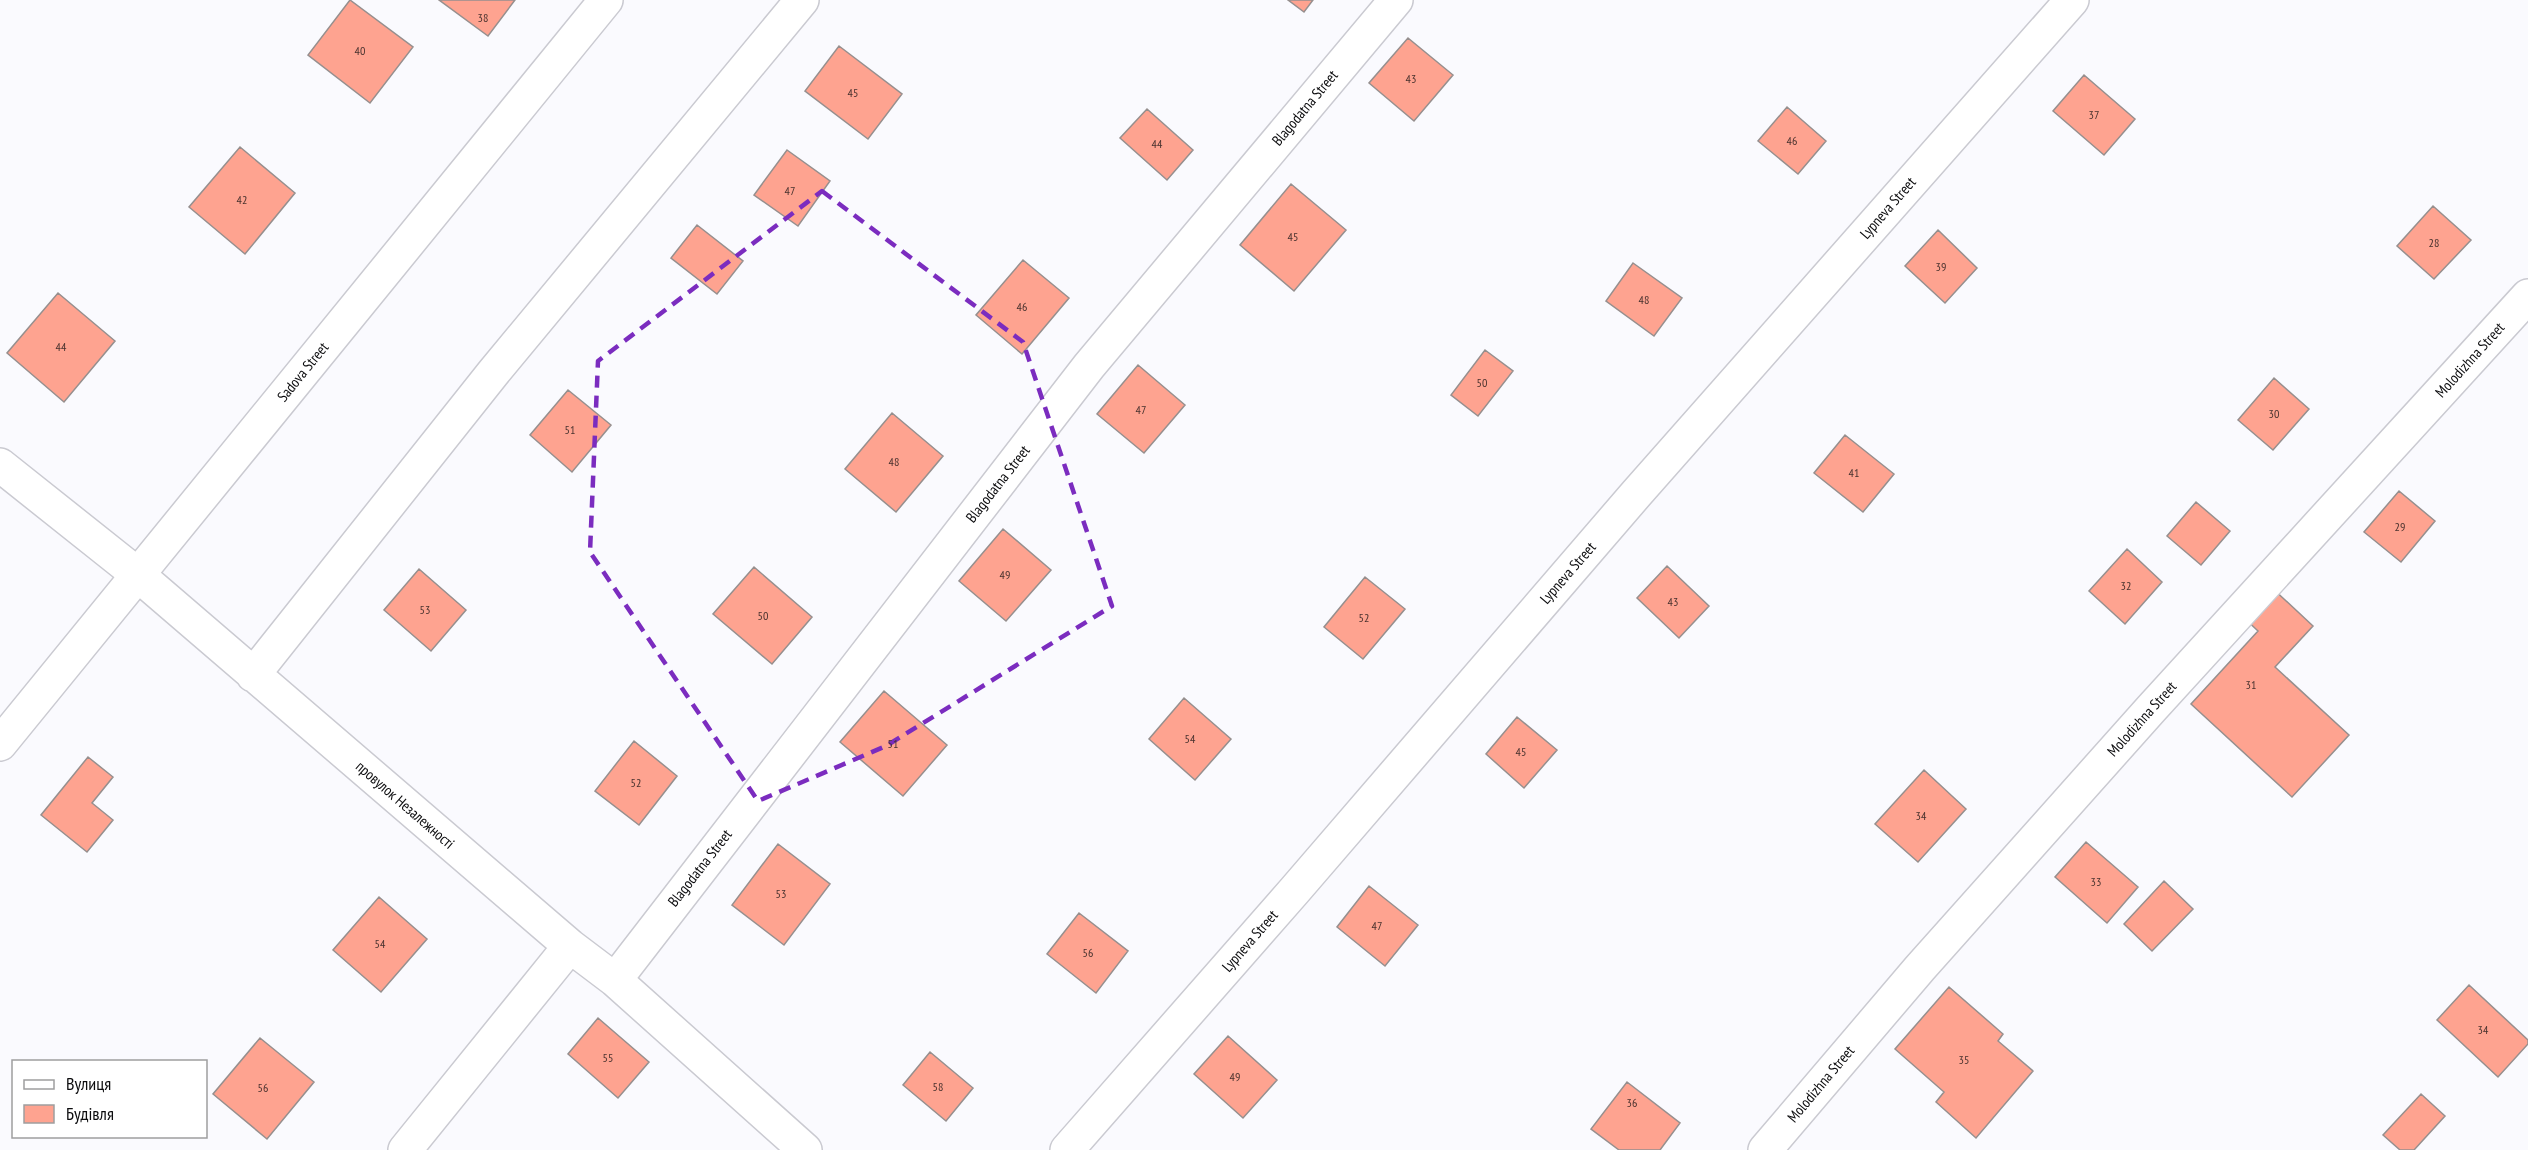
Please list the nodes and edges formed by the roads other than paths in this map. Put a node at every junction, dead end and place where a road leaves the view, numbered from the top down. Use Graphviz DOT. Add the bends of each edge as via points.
graph roads {
  1 [pos="606,0"];
  2 [pos="802,0"];
  3 [pos="1396,0"];
  4 [pos="2072,0"];
  5 [pos="2528,296"];
  6 [pos="0,465"];
  7 [pos="137,574"];
  8 [pos="253,675"];
  9 [pos="0,744"];
  10 [pos="570,946"];
  11 [pos="615,980"];
  12 [pos="405,1150"];
  13 [pos="805,1150"];
  14 [pos="1067,1150"];
  15 [pos="1765,1150"];
  1 -- 7 [label="street, Sadova Street"];
  2 -- 8 [label="street" via="493,373"];
  3 -- 11 [label="street, Blagodatna Street" via="1089,366"];
  4 -- 14 [label="street, Lypneva Street" via="1636,494"];
  5 -- 15 [label="street, Molodizhna Street" via="2151,709"];
  6 -- 7 [label="street, провулок Незалежності"];
  7 -- 8 [label="street, провулок Незалежності"];
  7 -- 9 [label="street, Sadova Street"];
  8 -- 10 [label="street, провулок Незалежності"];
  10 -- 11 [label="street, провулок Незалежності"];
  10 -- 12 [label="street"];
  11 -- 13 [label="street, провулок Незалежності"];
}
